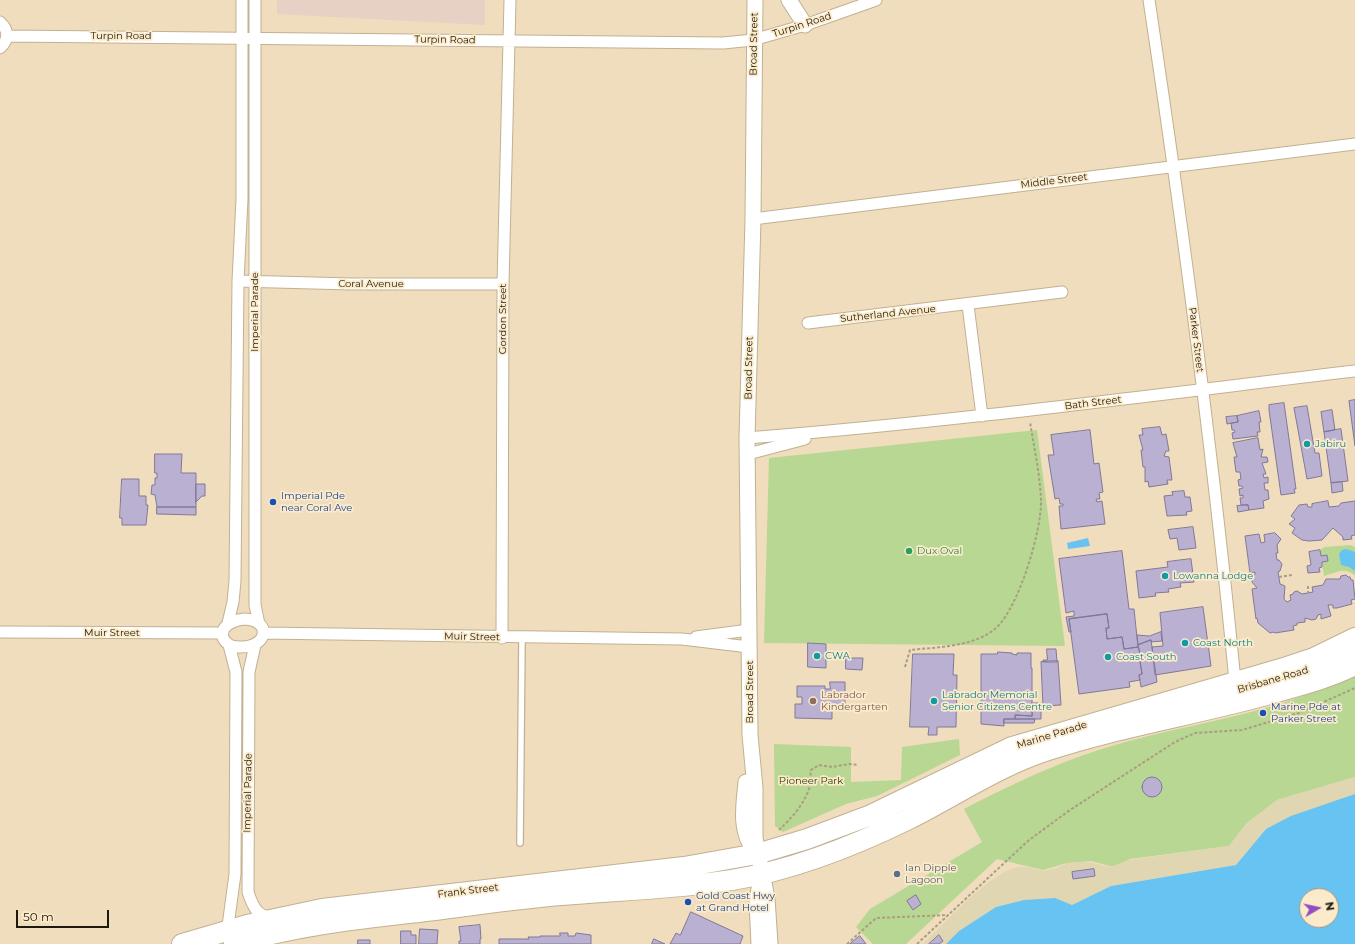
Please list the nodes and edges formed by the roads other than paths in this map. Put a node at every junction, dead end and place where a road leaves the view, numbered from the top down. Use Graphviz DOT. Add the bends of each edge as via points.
graph roads {
  1 [pos="242,0"];
  2 [pos="255,0"];
  3 [pos="510,0"];
  4 [pos="755,0"];
  5 [pos="789,0"];
  6 [pos="1149,0"];
  7 [pos="871,1"];
  8 [pos="0,22"];
  9 [pos="805,25"];
  10 [pos="7,36"];
  11 [pos="242,36"];
  12 [pos="256,37"];
  13 [pos="754,40"];
  14 [pos="509,41"];
  15 [pos="0,48"];
  16 [pos="1355,144"];
  17 [pos="1174,167"];
  18 [pos="753,219"];
  19 [pos="238,281"];
  20 [pos="255,281"];
  21 [pos="503,284"];
  22 [pos="1062,292"];
  23 [pos="968,305"];
  24 [pos="808,323"];
  25 [pos="1355,371"];
  26 [pos="237,387"];
  27 [pos="256,387"];
  28 [pos="1202,389"];
  29 [pos="982,416"];
  30 [pos="831,432"];
  31 [pos="747,438"];
  32 [pos="748,454"];
  33 [pos="228,623"];
  34 [pos="261,628"];
  35 [pos="750,630"];
  36 [pos="0,632"];
  37 [pos="223,633"];
  38 [pos="502,638"];
  39 [pos="522,638"];
  40 [pos="682,638"];
  41 [pos="1355,638"];
  42 [pos="229,645"];
  43 [pos="255,645"];
  44 [pos="749,647"];
  45 [pos="1355,649"];
  46 [pos="1355,665"];
  47 [pos="1235,681"];
  48 [pos="1187,696"];
  49 [pos="236,764"];
  50 [pos="248,764"];
  51 [pos="520,843"];
  52 [pos="757,854"];
  53 [pos="761,875"];
  54 [pos="282,917"];
  55 [pos="226,938"];
  56 [pos="261,939"];
  57 [pos="182,944"];
  58 [pos="760,944"];
  59 [pos="770,944"];
  1 -- 11 [label="street, Imperial Parade"];
  2 -- 12 [label="street, Imperial Parade"];
  3 -- 14 [label="street, Gordon Street"];
  4 -- 13 [label="street, Broad Street"];
  5 -- 9 [label="street"];
  6 -- 17 [label="street, Parker Street"];
  7 -- 9 [label="street, Turpin Road"];
  8 -- 10 [label="street" via="6,28"];
  9 -- 13 [label="street, Turpin Road"];
  10 -- 11 [label="street, Turpin Road"];
  10 -- 15 [label="street"];
  11 -- 12 [label="street, Turpin Road"];
  11 -- 19 [label="street, Imperial Parade" via="242,177"];
  12 -- 14 [label="street, Turpin Road"];
  12 -- 20 [label="street, Imperial Parade"];
  13 -- 14 [label="street, Turpin Road" via="695,43"];
  13 -- 18 [label="street, Broad Street"];
  14 -- 21 [label="street, Gordon Street"];
  16 -- 17 [label="street, Middle Street"];
  17 -- 18 [label="street, Middle Street"];
  17 -- 28 [label="street, Parker Street"];
  18 -- 31 [label="street, Broad Street"];
  19 -- 20 [label="street, Coral Avenue"];
  19 -- 26 [label="street, Imperial Parade"];
  20 -- 21 [label="street, Coral Avenue"];
  20 -- 27 [label="street, Imperial Parade"];
  21 -- 38 [label="street, Gordon Street"];
  22 -- 23 [label="street, Sutherland Avenue"];
  23 -- 24 [label="street, Sutherland Avenue"];
  23 -- 29 [label="street"];
  25 -- 28 [label="street, Bath Street"];
  26 -- 27 [label="street"];
  26 -- 33 [label="street, Imperial Parade" via="235,581"];
  27 -- 34 [label="street, Imperial Parade" via="255,605"];
  28 -- 29 [label="street, Bath Street"];
  28 -- 47 [label="street, Parker Street"];
  29 -- 30 [label="street, Bath Street"];
  30 -- 31 [label="street, Bath Street"];
  30 -- 32 [label="street, Bath Street"];
  31 -- 32 [label="street, Broad Street"];
  32 -- 35 [label="street, Broad Street"];
  33 -- 34 [label="street" via="236,620 253,620"];
  33 -- 37 [label="street"];
  34 -- 38 [label="street, Muir Street"];
  34 -- 43 [label="street" via="260,641"];
  35 -- 40 [label="street, Muir Street"];
  35 -- 44 [label="street, Broad Street"];
  36 -- 37 [label="street, Muir Street"];
  37 -- 42 [label="street"];
  38 -- 39 [label="street, Muir Street"];
  39 -- 40 [label="street, Muir Street"];
  39 -- 51 [label="lane"];
  40 -- 44 [label="street, Muir Street"];
  41 -- 47 [label="highway, Marine Parade" via="1314,658"];
  42 -- 43 [label="street"];
  42 -- 49 [label="street, Imperial Parade" via="236,672"];
  43 -- 50 [label="street, Imperial Parade" via="249,672"];
  44 -- 52 [label="street, Broad Street" via="750,735 744,826 746,839"];
  45 -- 48 [label="street, Brisbane Road" via="1313,668 1260,684 1220,694"];
  46 -- 53 [label="highway, Marine Parade" via="1313,683 1144,723 1020,760 884,831 843,848"];
  47 -- 48 [label="highway, Marine Parade"];
  48 -- 52 [label="highway, Marine Parade" via="1012,747 871,815"];
  49 -- 50 [label="street"];
  49 -- 55 [label="street, Imperial Parade" via="235,874"];
  50 -- 54 [label="street, Imperial Parade" via="248,892 252,906 259,913 267,917"];
  52 -- 53 [label="street, Broad Street"];
  52 -- 54 [label="highway, Frank Street" via="684,867 362,904"];
  53 -- 56 [label="highway, Frank Street" via="687,887 572,894 369,917"];
  53 -- 58 [label="street" via="757,902"];
  53 -- 59 [label="street" via="767,898"];
  54 -- 55 [label="highway, Frank Street"];
  55 -- 56 [label="highway, Frank Street"];
  55 -- 57 [label="highway, Frank Street"];
}
